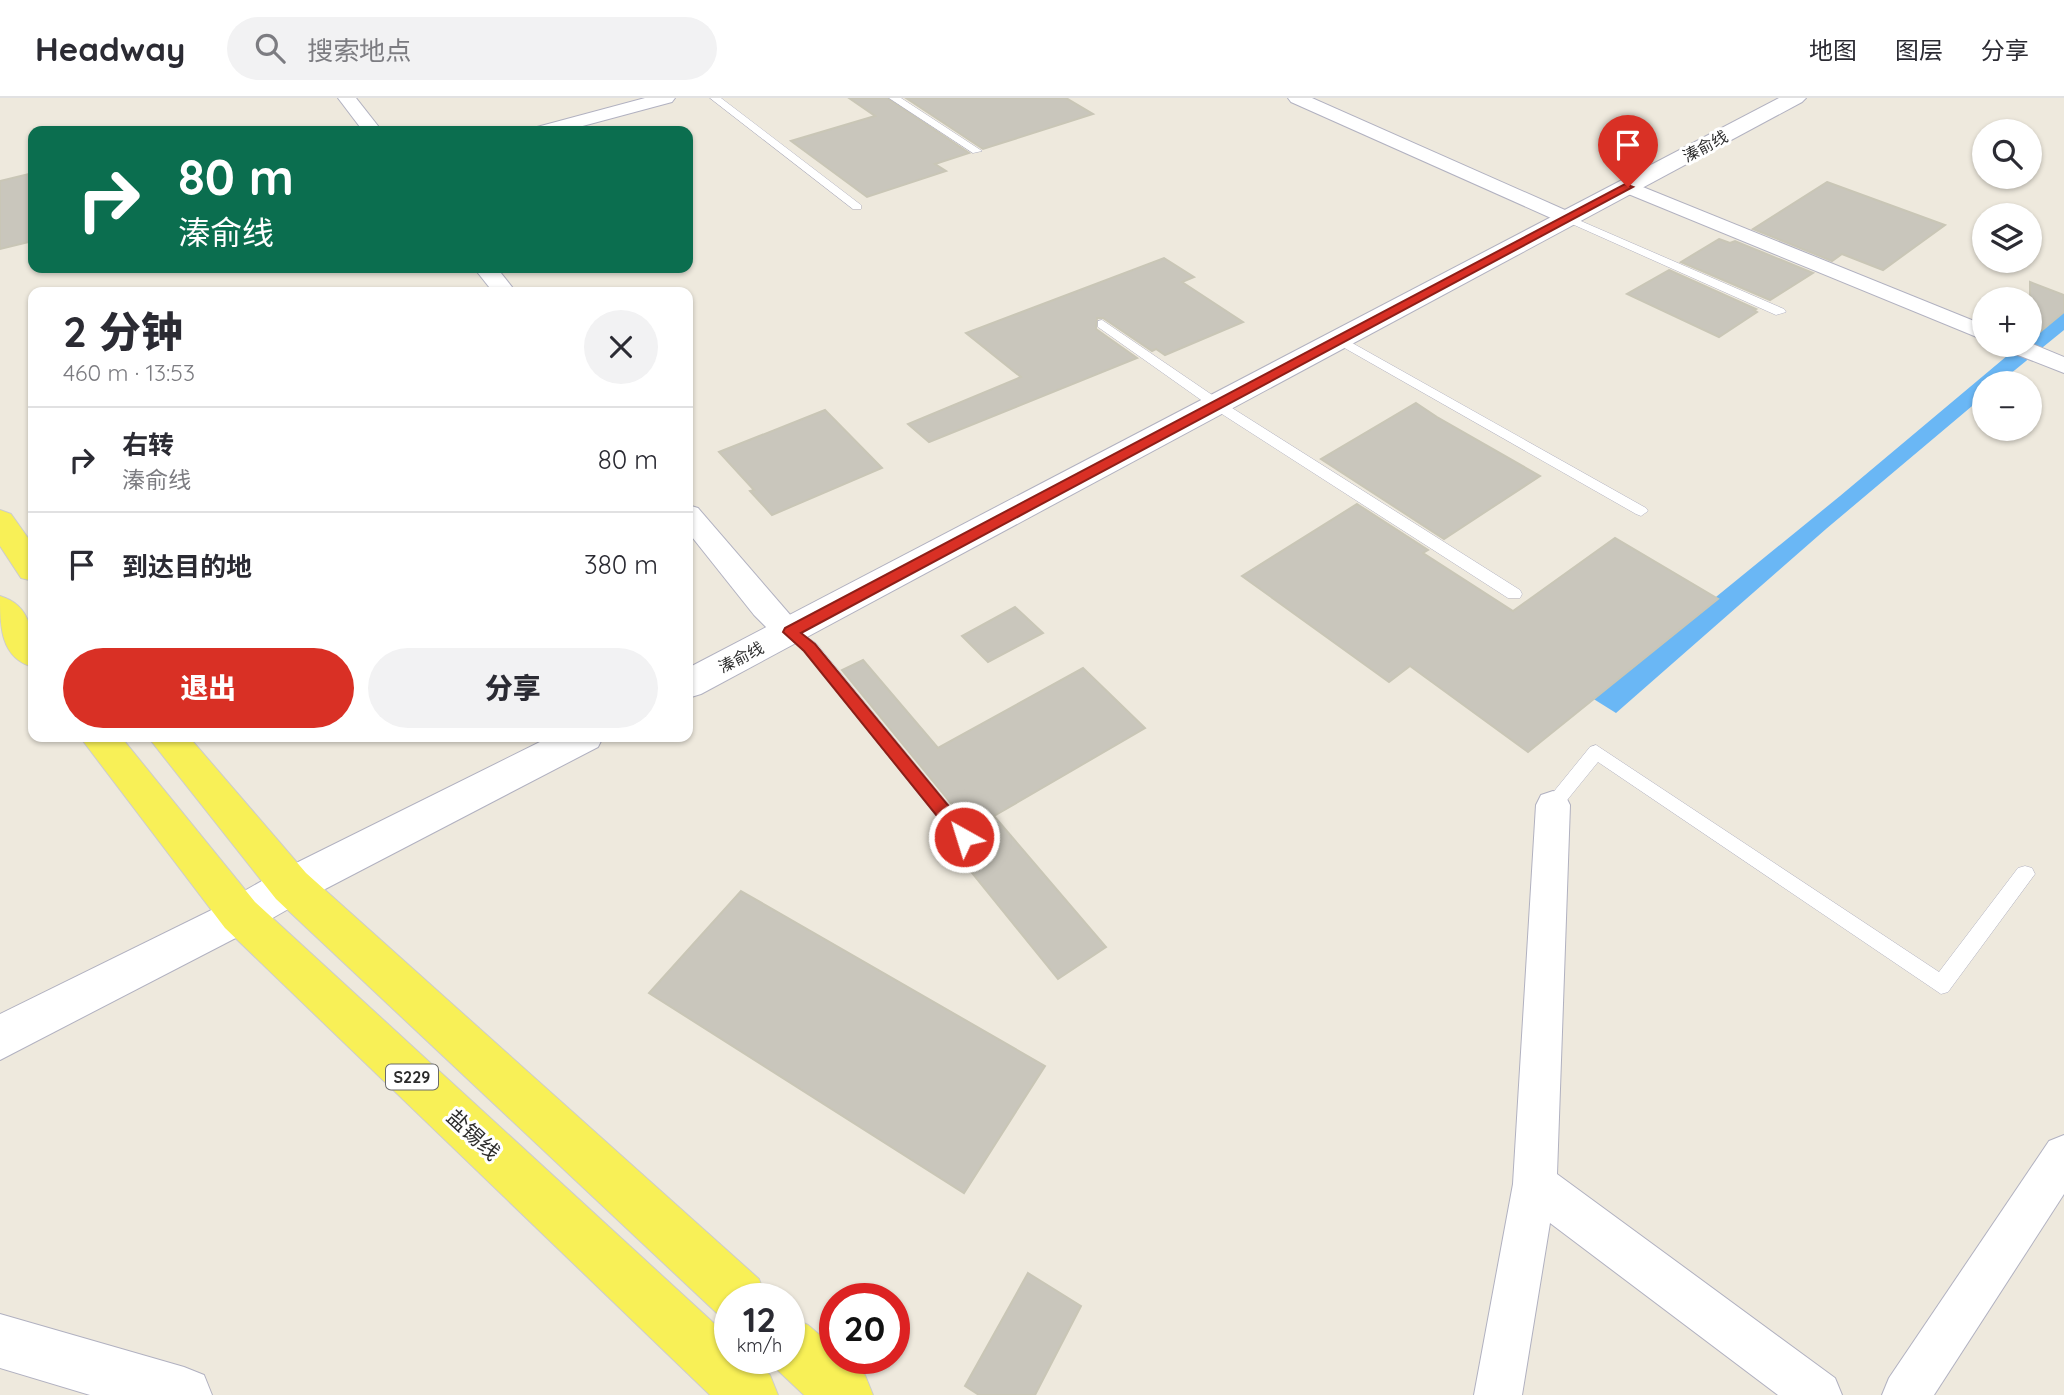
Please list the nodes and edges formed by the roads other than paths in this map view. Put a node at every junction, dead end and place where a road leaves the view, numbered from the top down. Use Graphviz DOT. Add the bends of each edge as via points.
graph roads {
  1 [pos="346,98"];
  2 [pos="666,98"];
  3 [pos="715,98"];
  4 [pos="894,98"];
  5 [pos="1297,98"];
  6 [pos="1795,98"];
  7 [pos="369,126"];
  8 [pos="562,126"];
  9 [pos="977,151"];
  10 [pos="1628,187"];
  11 [pos="857,207"];
  12 [pos="1567,218"];
  13 [pos="489,273"];
  14 [pos="501,287"];
  15 [pos="1780,312"];
  16 [pos="1102,324"];
  17 [pos="1972,328"];
  18 [pos="1338,339"];
  19 [pos="2042,357"];
  20 [pos="2064,366"];
  21 [pos="1216,404"];
  22 [pos="1641,511"];
  23 [pos="693,520"];
  24 [pos="0,521"];
  25 [pos="28,563"];
  26 [pos="1514,594"];
  27 [pos="0,608"];
  28 [pos="790,632"];
  29 [pos="28,647"];
  30 [pos="693,681"];
  31 [pos="103,742"];
  32 [pos="171,742"];
  33 [pos="574,742"];
  34 [pos="1553,805"];
  35 [pos="964,837"];
  36 [pos="2025,874"];
  37 [pos="291,886"];
  38 [pos="240,915"];
  39 [pos="0,1038"];
  40 [pos="2064,1156"];
  41 [pos="1535,1184"];
  42 [pos="724,1283"];
  43 [pos="0,1341"];
  44 [pos="805,1359"];
  45 [pos="184,1395"];
  46 [pos="750,1395"];
  47 [pos="845,1395"];
  48 [pos="1498,1395"];
  49 [pos="1818,1395"];
  50 [pos="1906,1395"];
  1 -- 7 [label="street"];
  2 -- 8 [label="street"];
  3 -- 11 [label="lane"];
  4 -- 9 [label="lane"];
  5 -- 12 [label="street"];
  6 -- 10 [label="main road, 溱俞线"];
  10 -- 12 [label="main road, 溱俞线"];
  10 -- 17 [label="street"];
  12 -- 15 [label="lane"];
  12 -- 18 [label="main road, 溱俞线"];
  13 -- 14 [label="street"];
  16 -- 21 [label="lane"];
  18 -- 21 [label="main road, 溱俞线"];
  18 -- 22 [label="lane"];
  19 -- 20 [label="street"];
  21 -- 26 [label="lane"];
  21 -- 28 [label="main road, 溱俞线"];
  23 -- 28 [label="street"];
  24 -- 25 [label="main road"];
  27 -- 29 [label="main road"];
  28 -- 30 [label="main road, 溱俞线"];
  28 -- 35 [label="lane" via="810,647"];
  31 -- 38 [label="main road, 盐锡线 / S229"];
  32 -- 37 [label="main road"];
  33 -- 37 [label="main road"];
  34 -- 36 [label="lane" via="1596,752 1941,985"];
  34 -- 41 [label="street"];
  37 -- 38 [label="main road"];
  37 -- 42 [label="main road"];
  38 -- 39 [label="main road"];
  38 -- 46 [label="main road, 盐锡线 / S229"];
  40 -- 50 [label="street"];
  41 -- 48 [label="street"];
  41 -- 49 [label="street"];
  43 -- 45 [label="main road"];
  44 -- 47 [label="main road"];
}
